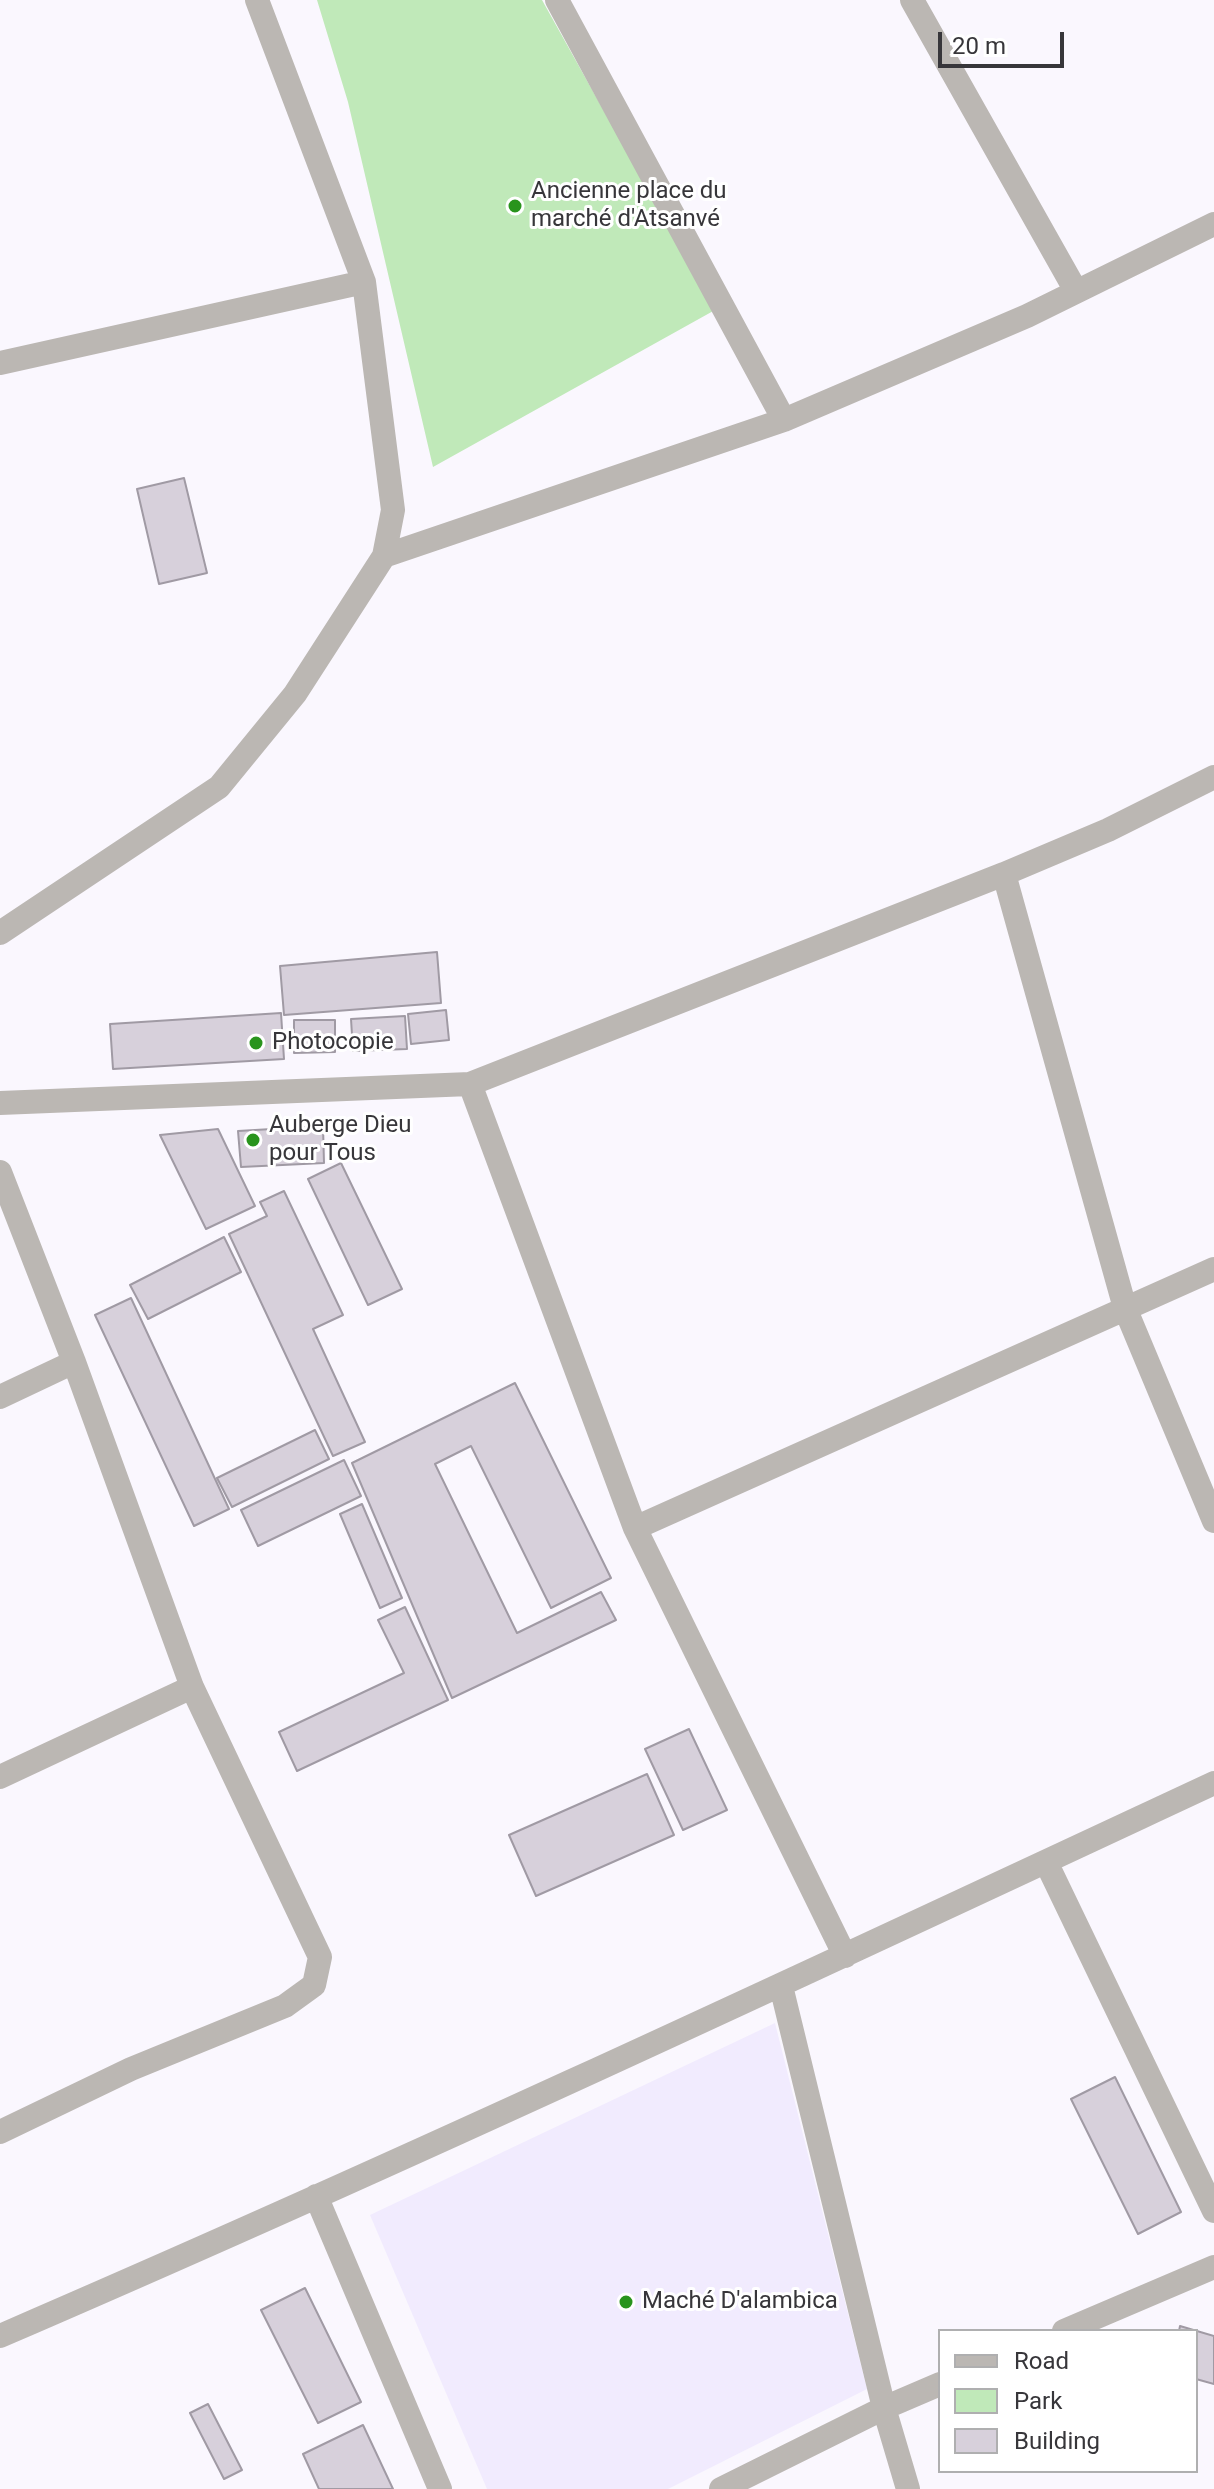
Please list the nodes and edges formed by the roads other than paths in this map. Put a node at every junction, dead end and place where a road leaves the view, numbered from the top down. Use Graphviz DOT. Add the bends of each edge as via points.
graph roads {
  1 [pos="257,0"];
  2 [pos="557,0"];
  3 [pos="912,0"];
  4 [pos="1214,224"];
  5 [pos="364,282"];
  6 [pos="1076,291"];
  7 [pos="0,363"];
  8 [pos="784,420"];
  9 [pos="384,556"];
  10 [pos="1214,777"];
  11 [pos="1004,874"];
  12 [pos="0,933"];
  13 [pos="470,1084"];
  14 [pos="0,1103"];
  15 [pos="0,1172"];
  16 [pos="1214,1269"];
  17 [pos="1125,1308"];
  18 [pos="74,1362"];
  19 [pos="0,1397"];
  20 [pos="1214,1521"];
  21 [pos="635,1528"];
  22 [pos="192,1687"];
  23 [pos="0,1777"];
  24 [pos="1214,1783"];
  25 [pos="1046,1862"];
  26 [pos="845,1956"];
  27 [pos="781,1986"];
  28 [pos="0,2132"];
  29 [pos="316,2196"];
  30 [pos="1214,2211"];
  31 [pos="1214,2267"];
  32 [pos="1069,2329"];
  33 [pos="0,2336"];
  34 [pos="938,2385"];
  35 [pos="884,2408"];
  36 [pos="440,2489"];
  37 [pos="721,2489"];
  38 [pos="908,2489"];
  1 -- 5 [label="street"];
  2 -- 8 [label="street"];
  3 -- 6 [label="street"];
  4 -- 6 [label="street"];
  5 -- 7 [label="street"];
  5 -- 9 [label="street" via="393,510"];
  6 -- 8 [label="street"];
  8 -- 9 [label="street"];
  9 -- 12 [label="street" via="295,694 219,787"];
  10 -- 11 [label="street"];
  11 -- 13 [label="street"];
  11 -- 17 [label="street"];
  13 -- 14 [label="street"];
  13 -- 21 [label="street"];
  15 -- 18 [label="street"];
  16 -- 17 [label="street"];
  17 -- 20 [label="street"];
  17 -- 21 [label="street"];
  18 -- 19 [label="street"];
  18 -- 22 [label="street"];
  21 -- 26 [label="street"];
  22 -- 23 [label="street"];
  22 -- 28 [label="street" via="320,1957 314,1985 285,2006 131,2069"];
  24 -- 25 [label="street"];
  25 -- 26 [label="street"];
  25 -- 30 [label="street"];
  26 -- 27 [label="street"];
  27 -- 29 [label="street"];
  27 -- 35 [label="street"];
  29 -- 33 [label="street"];
  29 -- 36 [label="street"];
  31 -- 32 [label="street"];
  34 -- 35 [label="street"];
  35 -- 37 [label="street"];
  35 -- 38 [label="street"];
}
